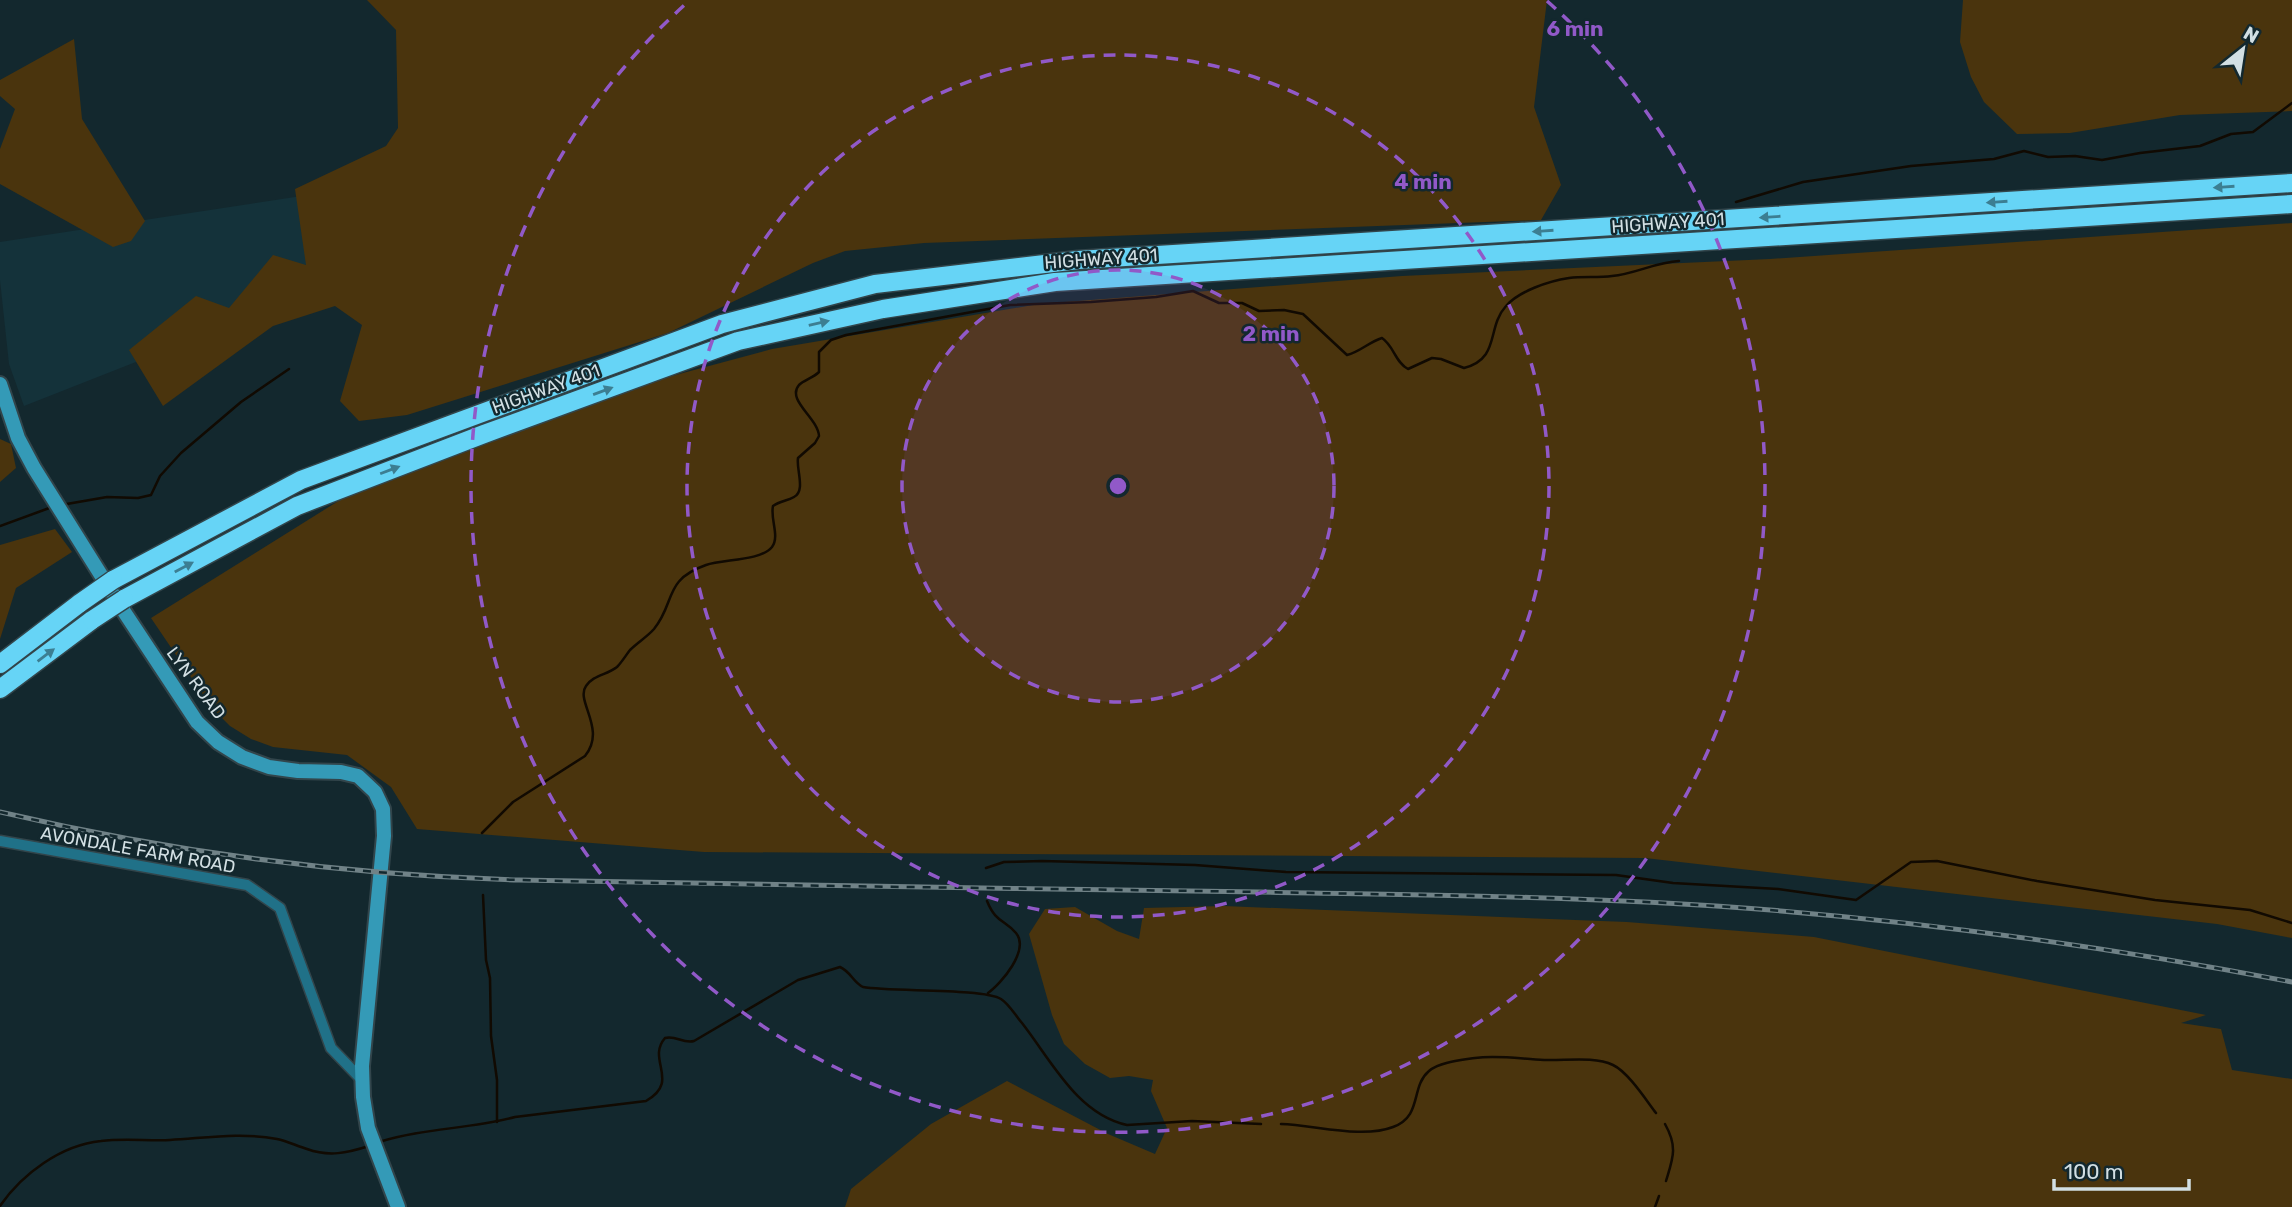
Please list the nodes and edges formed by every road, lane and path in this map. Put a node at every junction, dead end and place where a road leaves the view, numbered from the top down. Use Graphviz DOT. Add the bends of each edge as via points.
graph roads {
  1 [pos="2292,183"];
  2 [pos="2292,204"];
  3 [pos="0,384"];
  4 [pos="0,664"];
  5 [pos="0,689"];
  6 [pos="0,841"];
  7 [pos="362,1080"];
  8 [pos="398,1207"];
  1 -- 4 [label="highway, HIGHWAY 401, one-way, bridge" via="1078,260 875,284 722,324 302,480 113,579"];
  5 -- 2 [label="highway, HIGHWAY 401, one-way, bridge" via="124,599 297,506 738,341 883,309 1055,282"];
  3 -- 7 [label="main road, LYN ROAD" via="18,438 34,468 197,722 242,757 269,767 358,776 375,792 383,809 384,836"];
  6 -- 7 [label="street, AVONDALE FARM ROAD" via="247,885 280,908 331,1048"];
  7 -- 8 [label="main road, LYN ROAD" via="368,1128"];
}
